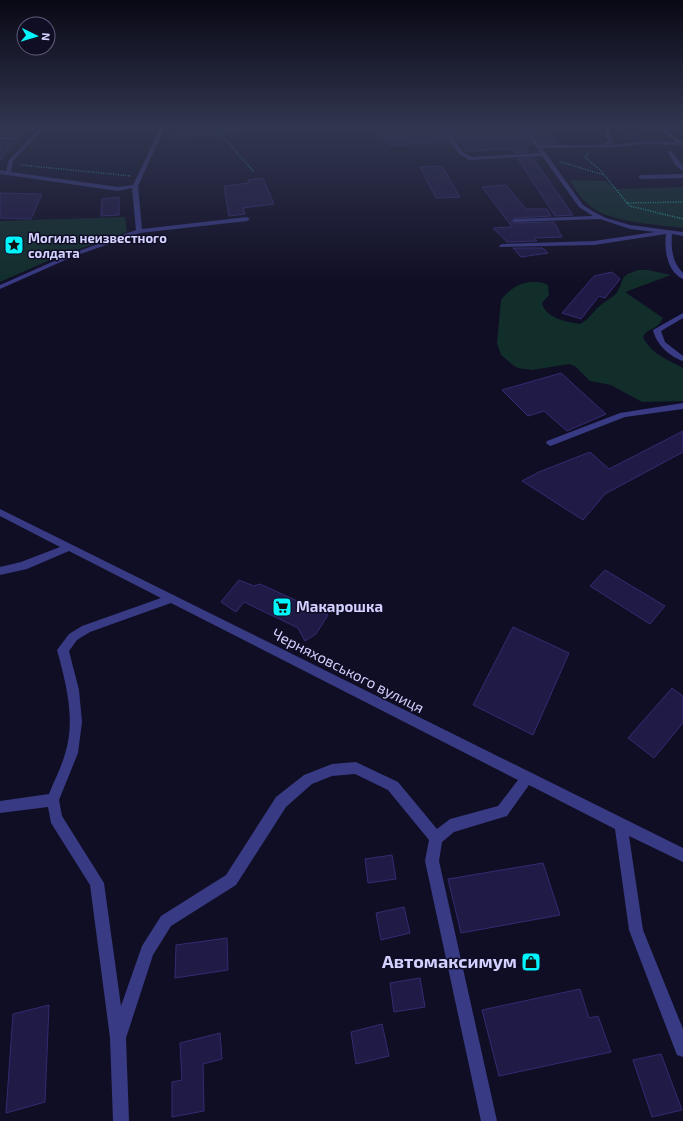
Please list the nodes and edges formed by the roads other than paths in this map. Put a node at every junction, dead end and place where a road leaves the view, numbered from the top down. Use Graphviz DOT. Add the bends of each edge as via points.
graph roads {
  1 [pos="49,179"];
  2 [pos="139,179"];
  3 [pos="562,179"];
  4 [pos="135,186"];
  5 [pos="600,218"];
  6 [pos="247,219"];
  7 [pos="515,221"];
  8 [pos="138,231"];
  9 [pos="669,232"];
  10 [pos="683,234"];
  11 [pos="502,246"];
  12 [pos="683,277"];
  13 [pos="0,288"];
  14 [pos="683,315"];
  15 [pos="683,359"];
  16 [pos="683,406"];
  17 [pos="550,443"];
  18 [pos="0,512"];
  19 [pos="70,547"];
  20 [pos="0,571"];
  21 [pos="171,599"];
  22 [pos="527,778"];
  23 [pos="53,800"];
  24 [pos="0,807"];
  25 [pos="621,826"];
  26 [pos="436,838"];
  27 [pos="683,855"];
  28 [pos="118,1038"];
  29 [pos="683,1048"];
  30 [pos="121,1121"];
  31 [pos="489,1121"];
  1 -- 4 [label="street" via="118,190"];
  2 -- 4 [label="street"];
  3 -- 5 [label="street" via="581,206"];
  4 -- 8 [label="street"];
  5 -- 7 [label="street"];
  5 -- 9 [label="street" via="627,226"];
  6 -- 8 [label="street"];
  8 -- 13 [label="street" via="70,256"];
  9 -- 10 [label="street"];
  9 -- 11 [label="street" via="594,243"];
  9 -- 12 [label="street" via="667,251 676,270"];
  14 -- 15 [label="street" via="658,330 661,342"];
  16 -- 17 [label="street" via="623,415"];
  18 -- 19 [label="street, Черняховського вулиця"];
  19 -- 20 [label="street" via="23,566"];
  19 -- 21 [label="street, Черняховського вулиця"];
  21 -- 22 [label="street, Черняховського вулиця"];
  21 -- 23 [label="street" via="86,628 73,637 63,650 73,690 76,722 72,753"];
  22 -- 25 [label="street, Черняховського вулиця"];
  22 -- 26 [label="street" via="502,811 450,826"];
  23 -- 24 [label="street"];
  23 -- 28 [label="street" via="56,818 97,883"];
  25 -- 27 [label="street, Черняховського вулиця"];
  25 -- 29 [label="street" via="636,930"];
  26 -- 28 [label="street" via="393,786 356,768 332,770 308,780 281,802 231,880 166,921 147,951"];
  26 -- 31 [label="street" via="432,861"];
  28 -- 30 [label="street"];
}
